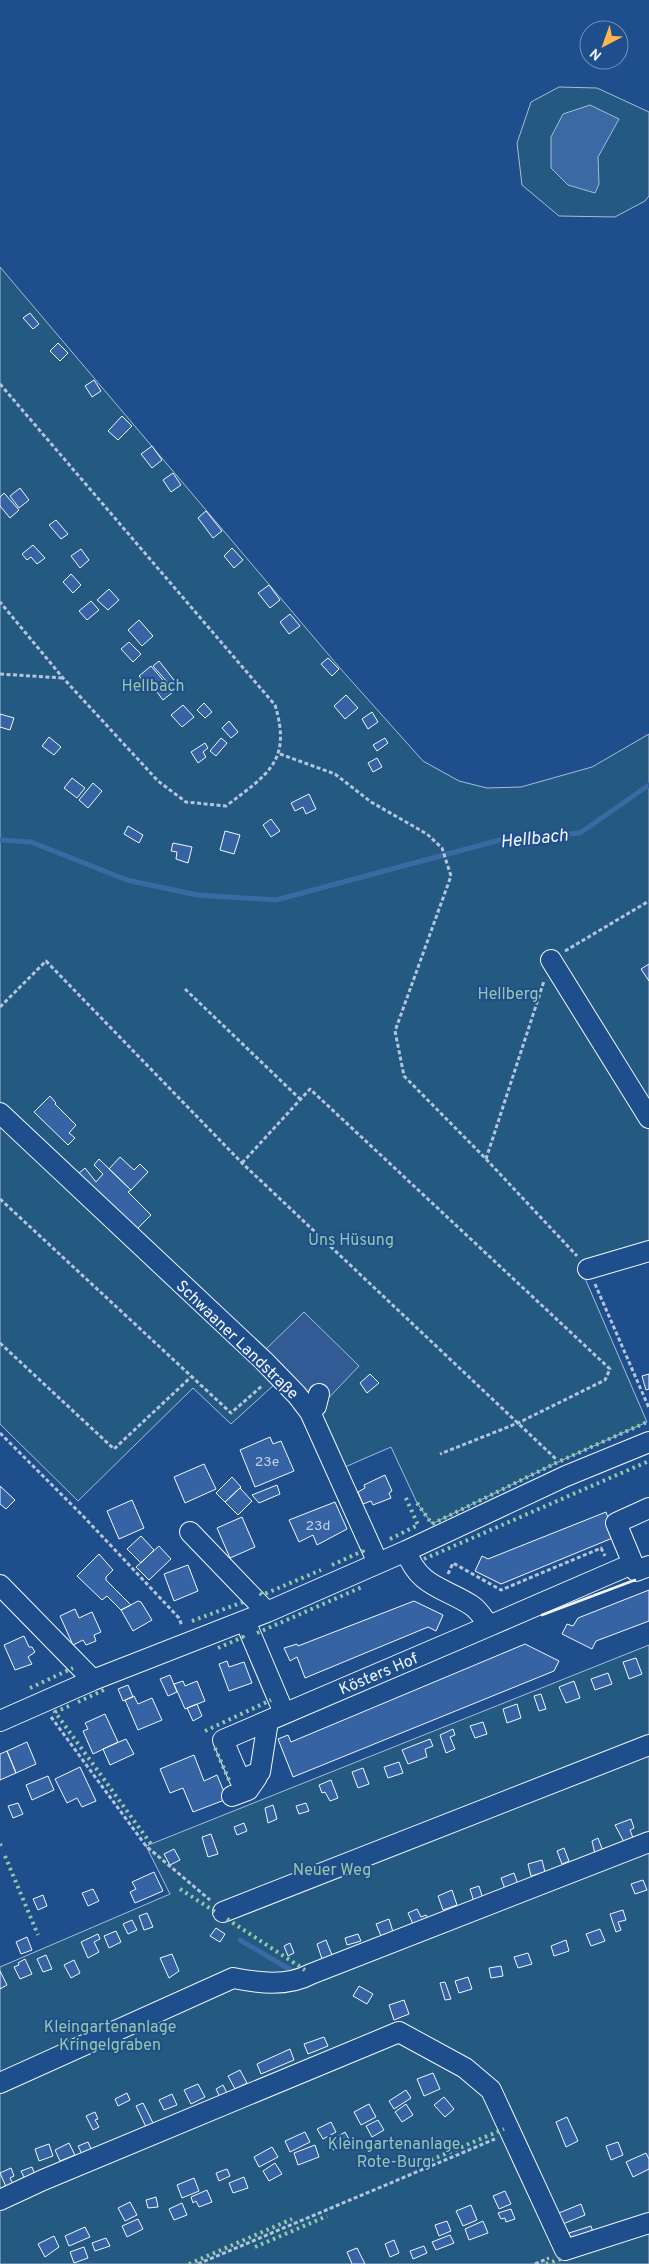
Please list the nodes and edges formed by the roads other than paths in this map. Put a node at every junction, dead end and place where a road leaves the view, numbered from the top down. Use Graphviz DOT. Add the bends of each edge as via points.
graph roads {
  1 [pos="551,960"];
  2 [pos="0,1114"];
  3 [pos="649,1118"];
  4 [pos="649,1251"];
  5 [pos="588,1269"];
  6 [pos="319,1394"];
  7 [pos="310,1412"];
  8 [pos="649,1442"];
  9 [pos="647,1509"];
  10 [pos="610,1510"];
  11 [pos="190,1532"];
  12 [pos="406,1551"];
  13 [pos="378,1563"];
  14 [pos="641,1565"];
  15 [pos="0,1585"];
  16 [pos="267,1612"];
  17 [pos="245,1621"];
  18 [pos="489,1626"];
  19 [pos="93,1680"];
  20 [pos="276,1717"];
  21 [pos="0,1720"];
  22 [pos="649,1745"];
  23 [pos="260,1772"];
  24 [pos="232,1796"];
  25 [pos="649,1842"];
  26 [pos="223,1912"];
  27 [pos="0,2083"];
  28 [pos="0,2200"];
  29 [pos="649,2223"];
  1 -- 3 [label="street"];
  2 -- 7 [label="street, Schwaaner Landstraße" via="276,1373"];
  4 -- 5 [label="street"];
  6 -- 7 [label="street" via="316,1406"];
  7 -- 13 [label="street, Schwaaner Landstraße"];
  8 -- 12 [label="street" via="566,1476"];
  9 -- 10 [label="street" via="632,1504"];
  9 -- 14 [label="street, Kösters Hof" via="616,1523"];
  11 -- 16 [label="street"];
  12 -- 13 [label="street"];
  12 -- 18 [label="street" via="420,1576 471,1606"];
  13 -- 16 [label="street"];
  14 -- 18 [label="street, Kösters Hof" via="612,1573"];
  15 -- 19 [label="street"];
  16 -- 17 [label="street"];
  17 -- 19 [label="street"];
  17 -- 20 [label="street"];
  18 -- 20 [label="street, Kösters Hof"];
  19 -- 21 [label="street"];
  20 -- 23 [label="street"];
  20 -- 23 [label="street, Kösters Hof" via="223,1740 240,1780"];
  22 -- 26 [label="street"];
  23 -- 24 [label="street" via="248,1790"];
  25 -- 27 [label="street" via="298,1981 259,1983 233,1978"];
  28 -- 29 [label="street" via="399,2032 465,2068 491,2090 566,2250"];
}
